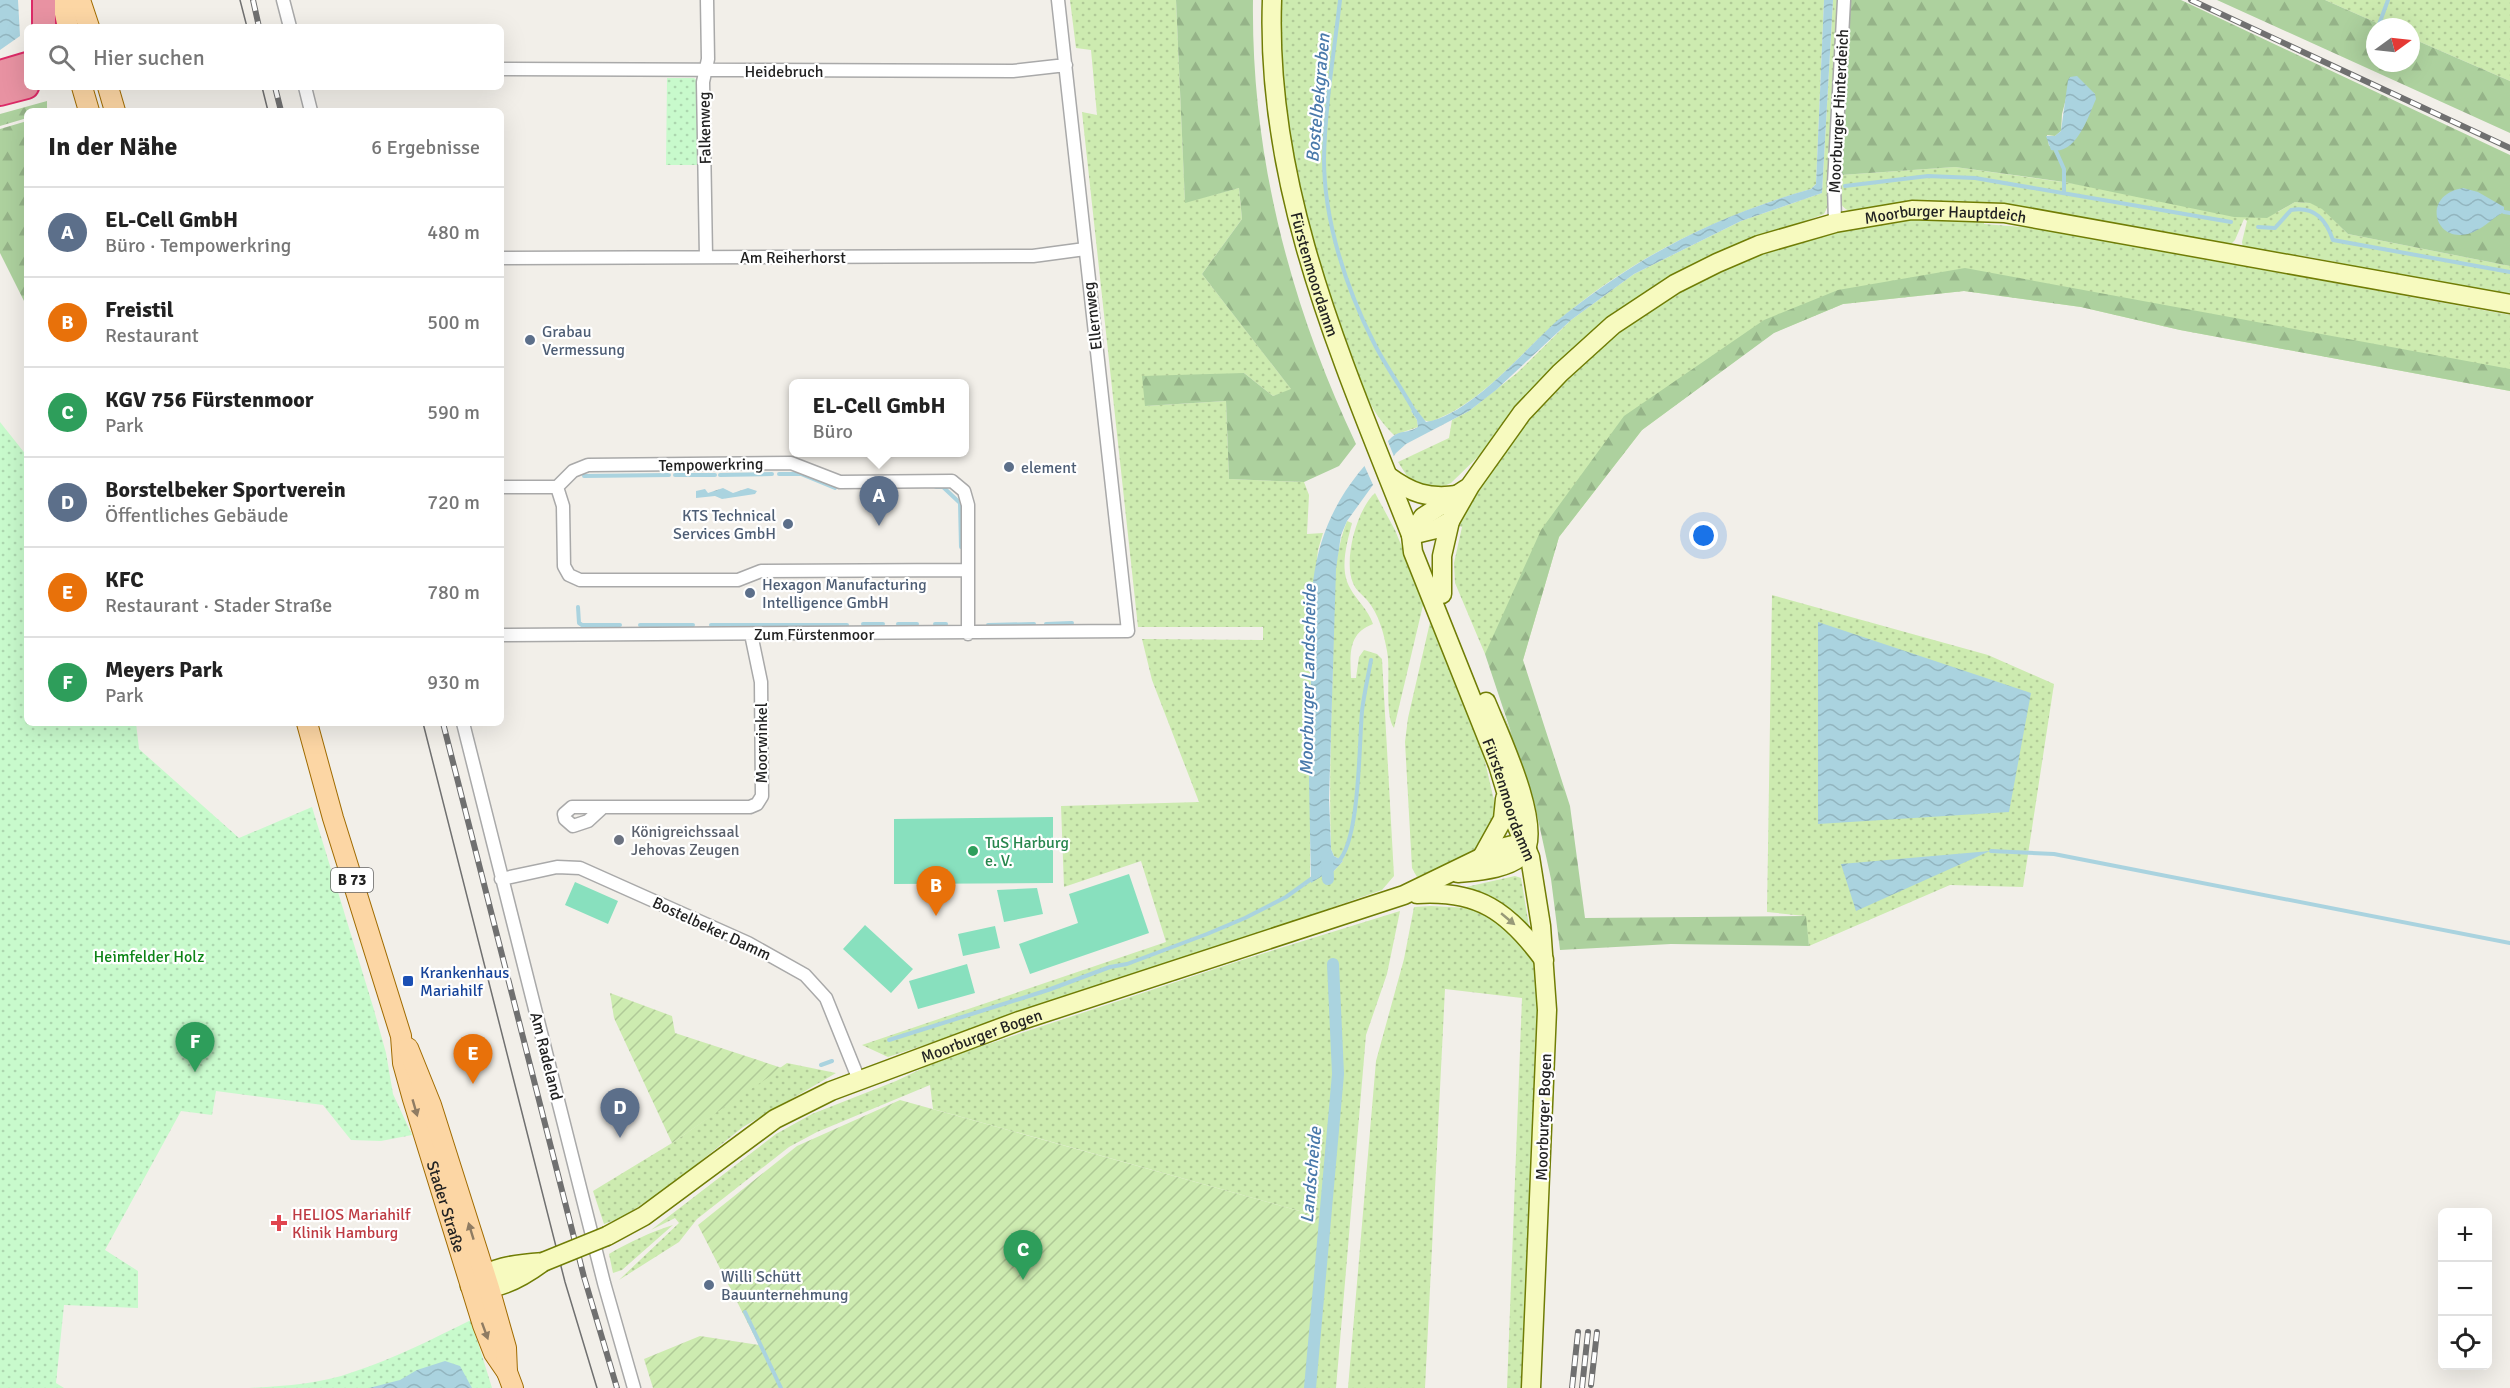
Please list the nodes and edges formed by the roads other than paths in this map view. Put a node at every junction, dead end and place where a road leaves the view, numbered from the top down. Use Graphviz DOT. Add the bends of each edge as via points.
graph roads {
  1 [pos="44,0"];
  2 [pos="62,0"];
  3 [pos="80,0"];
  4 [pos="283,0"];
  5 [pos="707,0"];
  6 [pos="1058,0"];
  7 [pos="1272,0"];
  8 [pos="1844,0"];
  9 [pos="44,24"];
  10 [pos="67,24"];
  11 [pos="88,24"];
  12 [pos="289,24"];
  13 [pos="24,65"];
  14 [pos="1066,65"];
  15 [pos="504,69"];
  16 [pos="705,71"];
  17 [pos="0,72"];
  18 [pos="24,88"];
  19 [pos="83,90"];
  20 [pos="109,90"];
  21 [pos="306,90"];
  22 [pos="0,94"];
  23 [pos="88,108"];
  24 [pos="114,108"];
  25 [pos="310,108"];
  26 [pos="1835,222"];
  27 [pos="1085,249"];
  28 [pos="706,257"];
  29 [pos="504,258"];
  30 [pos="2510,304"];
  31 [pos="504,487"];
  32 [pos="557,487"];
  33 [pos="1464,490"];
  34 [pos="1403,496"];
  35 [pos="1450,521"];
  36 [pos="1411,535"];
  37 [pos="968,570"];
  38 [pos="1442,594"];
  39 [pos="1128,631"];
  40 [pos="751,634"];
  41 [pos="968,634"];
  42 [pos="504,635"];
  43 [pos="308,726"];
  44 [pos="463,726"];
  45 [pos="1505,785"];
  46 [pos="601,809"];
  47 [pos="1527,849"];
  48 [pos="1483,855"];
  49 [pos="1450,874"];
  50 [pos="501,879"];
  51 [pos="1404,895"];
  52 [pos="1545,962"];
  53 [pos="859,1080"];
  54 [pos="481,1282"];
  55 [pos="510,1380"];
  56 [pos="634,1388"];
  57 [pos="1531,1388"];
  1 -- 9 [label="highway"];
  2 -- 10 [label="main road"];
  3 -- 11 [label="main road"];
  4 -- 12 [label="street"];
  5 -- 16 [label="street, Falkenweg"];
  6 -- 14 [label="street, Ellernweg"];
  7 -- 34 [label="main road, Fürstenmoordamm" via="1275,90 1302,241 1331,333 1369,431 1388,476"];
  8 -- 26 [label="street, Moorburger Hinterdeich"];
  13 -- 17 [label="highway"];
  14 -- 16 [label="street, Heidebruch" via="1013,71"];
  14 -- 27 [label="street, Ellernweg"];
  15 -- 16 [label="street, Heidebruch"];
  16 -- 28 [label="street, Falkenweg"];
  18 -- 22 [label="highway"];
  19 -- 23 [label="main road"];
  20 -- 24 [label="main road"];
  21 -- 25 [label="street"];
  26 -- 30 [label="main road, Moorburger Hauptdeich" via="1912,210 2004,213"];
  26 -- 33 [label="main road, Moorburger Hauptdeich" via="1718,263 1675,284 1613,325 1522,413"];
  27 -- 28 [label="street, Am Reiherhorst" via="1033,256"];
  27 -- 39 [label="street, Ellernweg"];
  28 -- 29 [label="street, Am Reiherhorst"];
  31 -- 32 [label="street"];
  32 -- 37 [label="street" via="563,507 564,566 569,575 580,580 738,580 761,571"];
  32 -- 37 [label="street, Tempowerkring" via="573,471 588,465 791,463 840,482 949,480 963,488 968,500"];
  33 -- 34 [label="main road" via="1438,498"];
  33 -- 35 [label="main road, Moorburger Hauptdeich"];
  33 -- 36 [label="main road, Moorburger Hauptdeich" via="1423,517"];
  34 -- 36 [label="main road, Fürstenmoordamm"];
  35 -- 36 [label="main road" via="1436,530"];
  35 -- 38 [label="main road, Moorburger Hauptdeich" via="1442,556"];
  36 -- 38 [label="main road, Fürstenmoordamm" via="1423,548"];
  36 -- 45 [label="main road, Fürstenmoordamm" via="1413,552"];
  37 -- 41 [label="street, Tempowerkring"];
  38 -- 47 [label="main road, Fürstenmoordamm" via="1519,786 1529,822"];
  39 -- 41 [label="street, Zum Fürstenmoor"];
  40 -- 41 [label="street, Zum Fürstenmoor"];
  40 -- 42 [label="street, Zum Fürstenmoor"];
  40 -- 46 [label="street, Moorwinkel" via="761,682 762,796 757,804"];
  43 -- 54 [label="main road, Stader Straße / B 73" via="401,1036 414,1058 431,1105"];
  44 -- 50 [label="street, Am Radeland"];
  45 -- 47 [label="main road, Fürstenmoordamm"];
  45 -- 48 [label="main road" via="1503,819"];
  47 -- 48 [label="main road, Moorburger Bogen" via="1513,845"];
  47 -- 49 [label="main road, Moorburger Bogen" via="1509,863"];
  47 -- 52 [label="main road, Moorburger Bogen" via="1535,879"];
  48 -- 49 [label="main road, Moorburger Bogen"];
  49 -- 51 [label="main road, Moorburger Bogen"];
  50 -- 53 [label="street, Bostelbeker Damm" via="557,867 580,868 792,965 826,998"];
  50 -- 56 [label="street, Am Radeland"];
  51 -- 52 [label="main road, one-way" via="1444,892 1471,898 1520,929"];
  51 -- 53 [label="main road, Moorburger Bogen" via="1019,1022"];
  52 -- 57 [label="main road, Moorburger Bogen" via="1547,1010"];
  53 -- 54 [label="main road, Moorburger Bogen, bridge" via="775,1119 644,1216 607,1236 543,1262 519,1264"];
  54 -- 55 [label="main road, Stader Straße / B 73" via="494,1353"];
}
